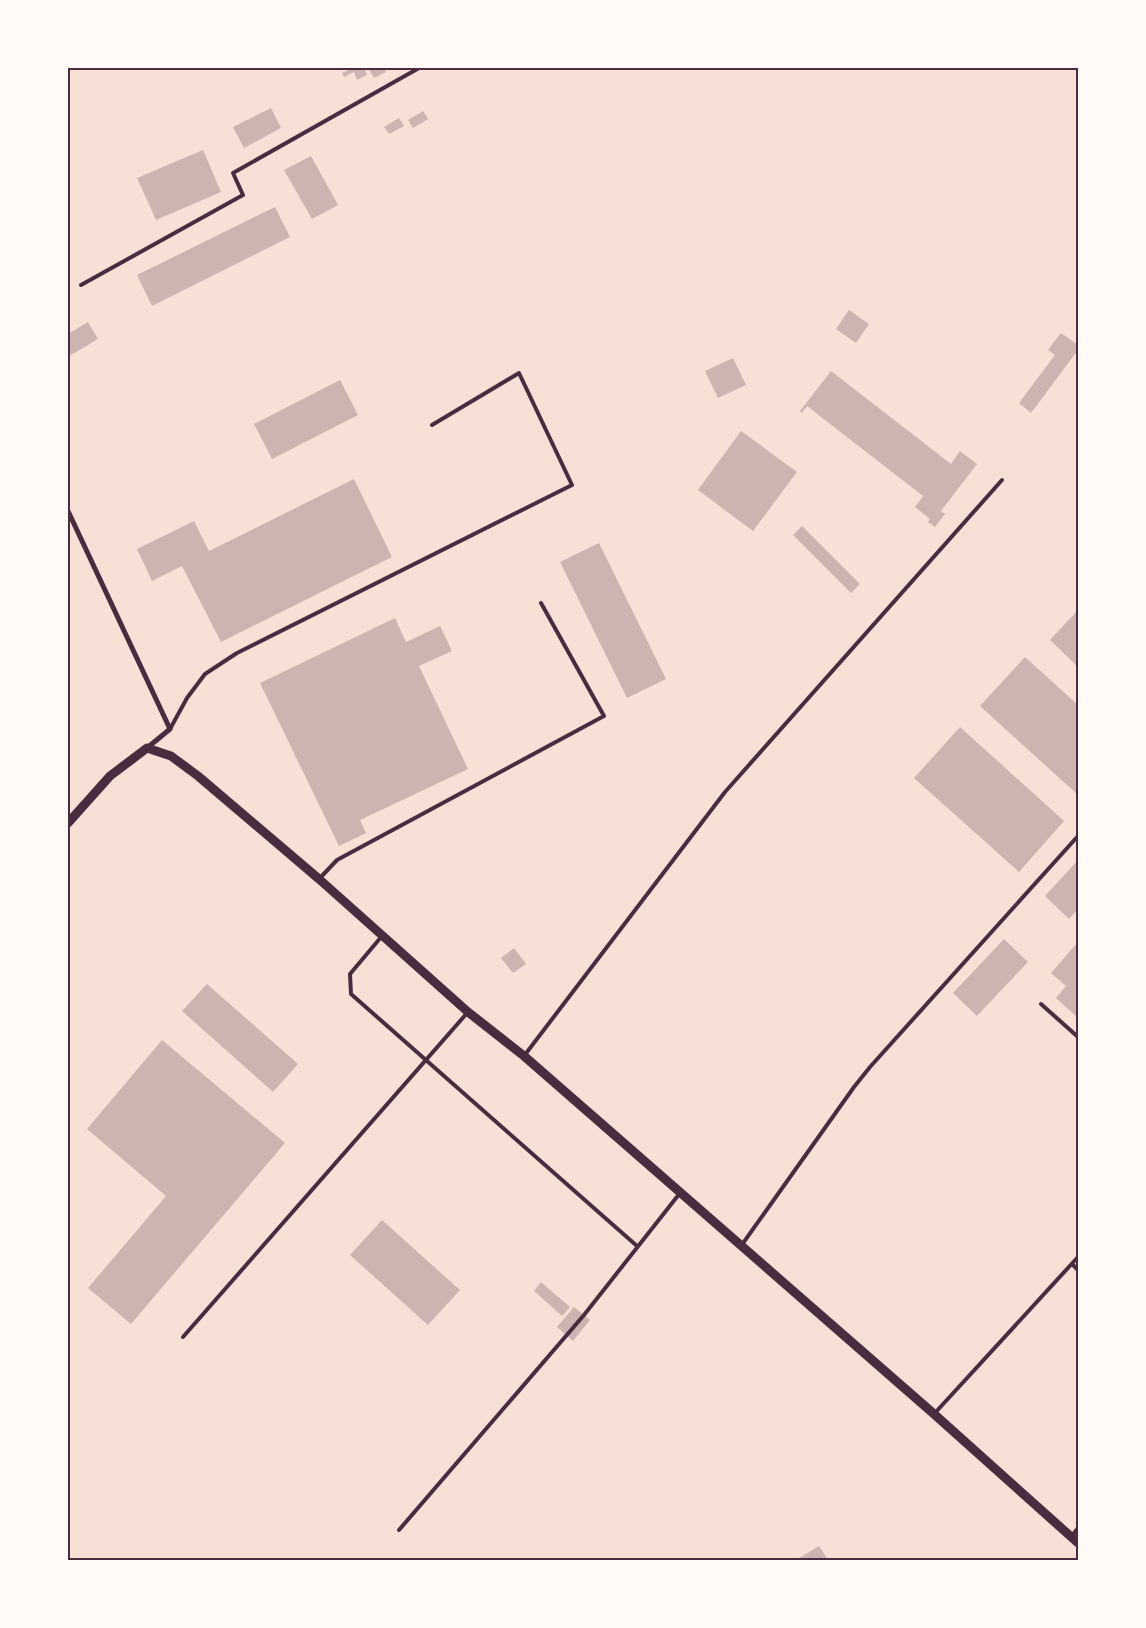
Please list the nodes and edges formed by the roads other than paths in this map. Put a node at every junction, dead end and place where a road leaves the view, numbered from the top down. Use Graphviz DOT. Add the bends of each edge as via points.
graph roads {
  1 [pos="419,68"];
  2 [pos="81,285"];
  3 [pos="432,425"];
  4 [pos="1002,480"];
  5 [pos="68,511"];
  6 [pos="542,604"];
  7 [pos="170,729"];
  8 [pos="148,748"];
  9 [pos="68,823"];
  10 [pos="1078,836"];
  11 [pos="319,879"];
  12 [pos="382,936"];
  13 [pos="1040,1004"];
  14 [pos="468,1012"];
  15 [pos="1078,1037"];
  16 [pos="524,1056"];
  17 [pos="426,1061"];
  18 [pos="680,1193"];
  19 [pos="637,1246"];
  20 [pos="742,1246"];
  21 [pos="1078,1257"];
  22 [pos="1072,1264"];
  23 [pos="1078,1270"];
  24 [pos="183,1337"];
  25 [pos="934,1414"];
  26 [pos="1078,1528"];
  27 [pos="399,1530"];
  28 [pos="1075,1540"];
  1 -- 2 [label="lane" via="233,173 243,195"];
  3 -- 7 [label="lane" via="519,373 572,485 237,653 205,674"];
  4 -- 16 [label="lane" via="725,792"];
  5 -- 7 [label="street"];
  6 -- 11 [label="lane" via="604,716 337,860"];
  7 -- 8 [label="street"];
  8 -- 9 [label="street" via="110,776"];
  8 -- 11 [label="street" via="171,756 198,776"];
  10 -- 20 [label="lane" via="870,1067"];
  11 -- 12 [label="street"];
  12 -- 14 [label="street"];
  12 -- 17 [label="lane" via="350,974 351,994"];
  13 -- 15 [label="lane"];
  14 -- 16 [label="street"];
  14 -- 17 [label="lane"];
  16 -- 18 [label="street"];
  17 -- 19 [label="lane"];
  17 -- 24 [label="lane"];
  18 -- 19 [label="lane"];
  18 -- 20 [label="street"];
  19 -- 27 [label="lane" via="584,1315"];
  20 -- 25 [label="street"];
  21 -- 22 [label="lane"];
  22 -- 23 [label="lane"];
  22 -- 25 [label="lane"];
  25 -- 28 [label="street"];
  26 -- 28 [label="lane"];
}
